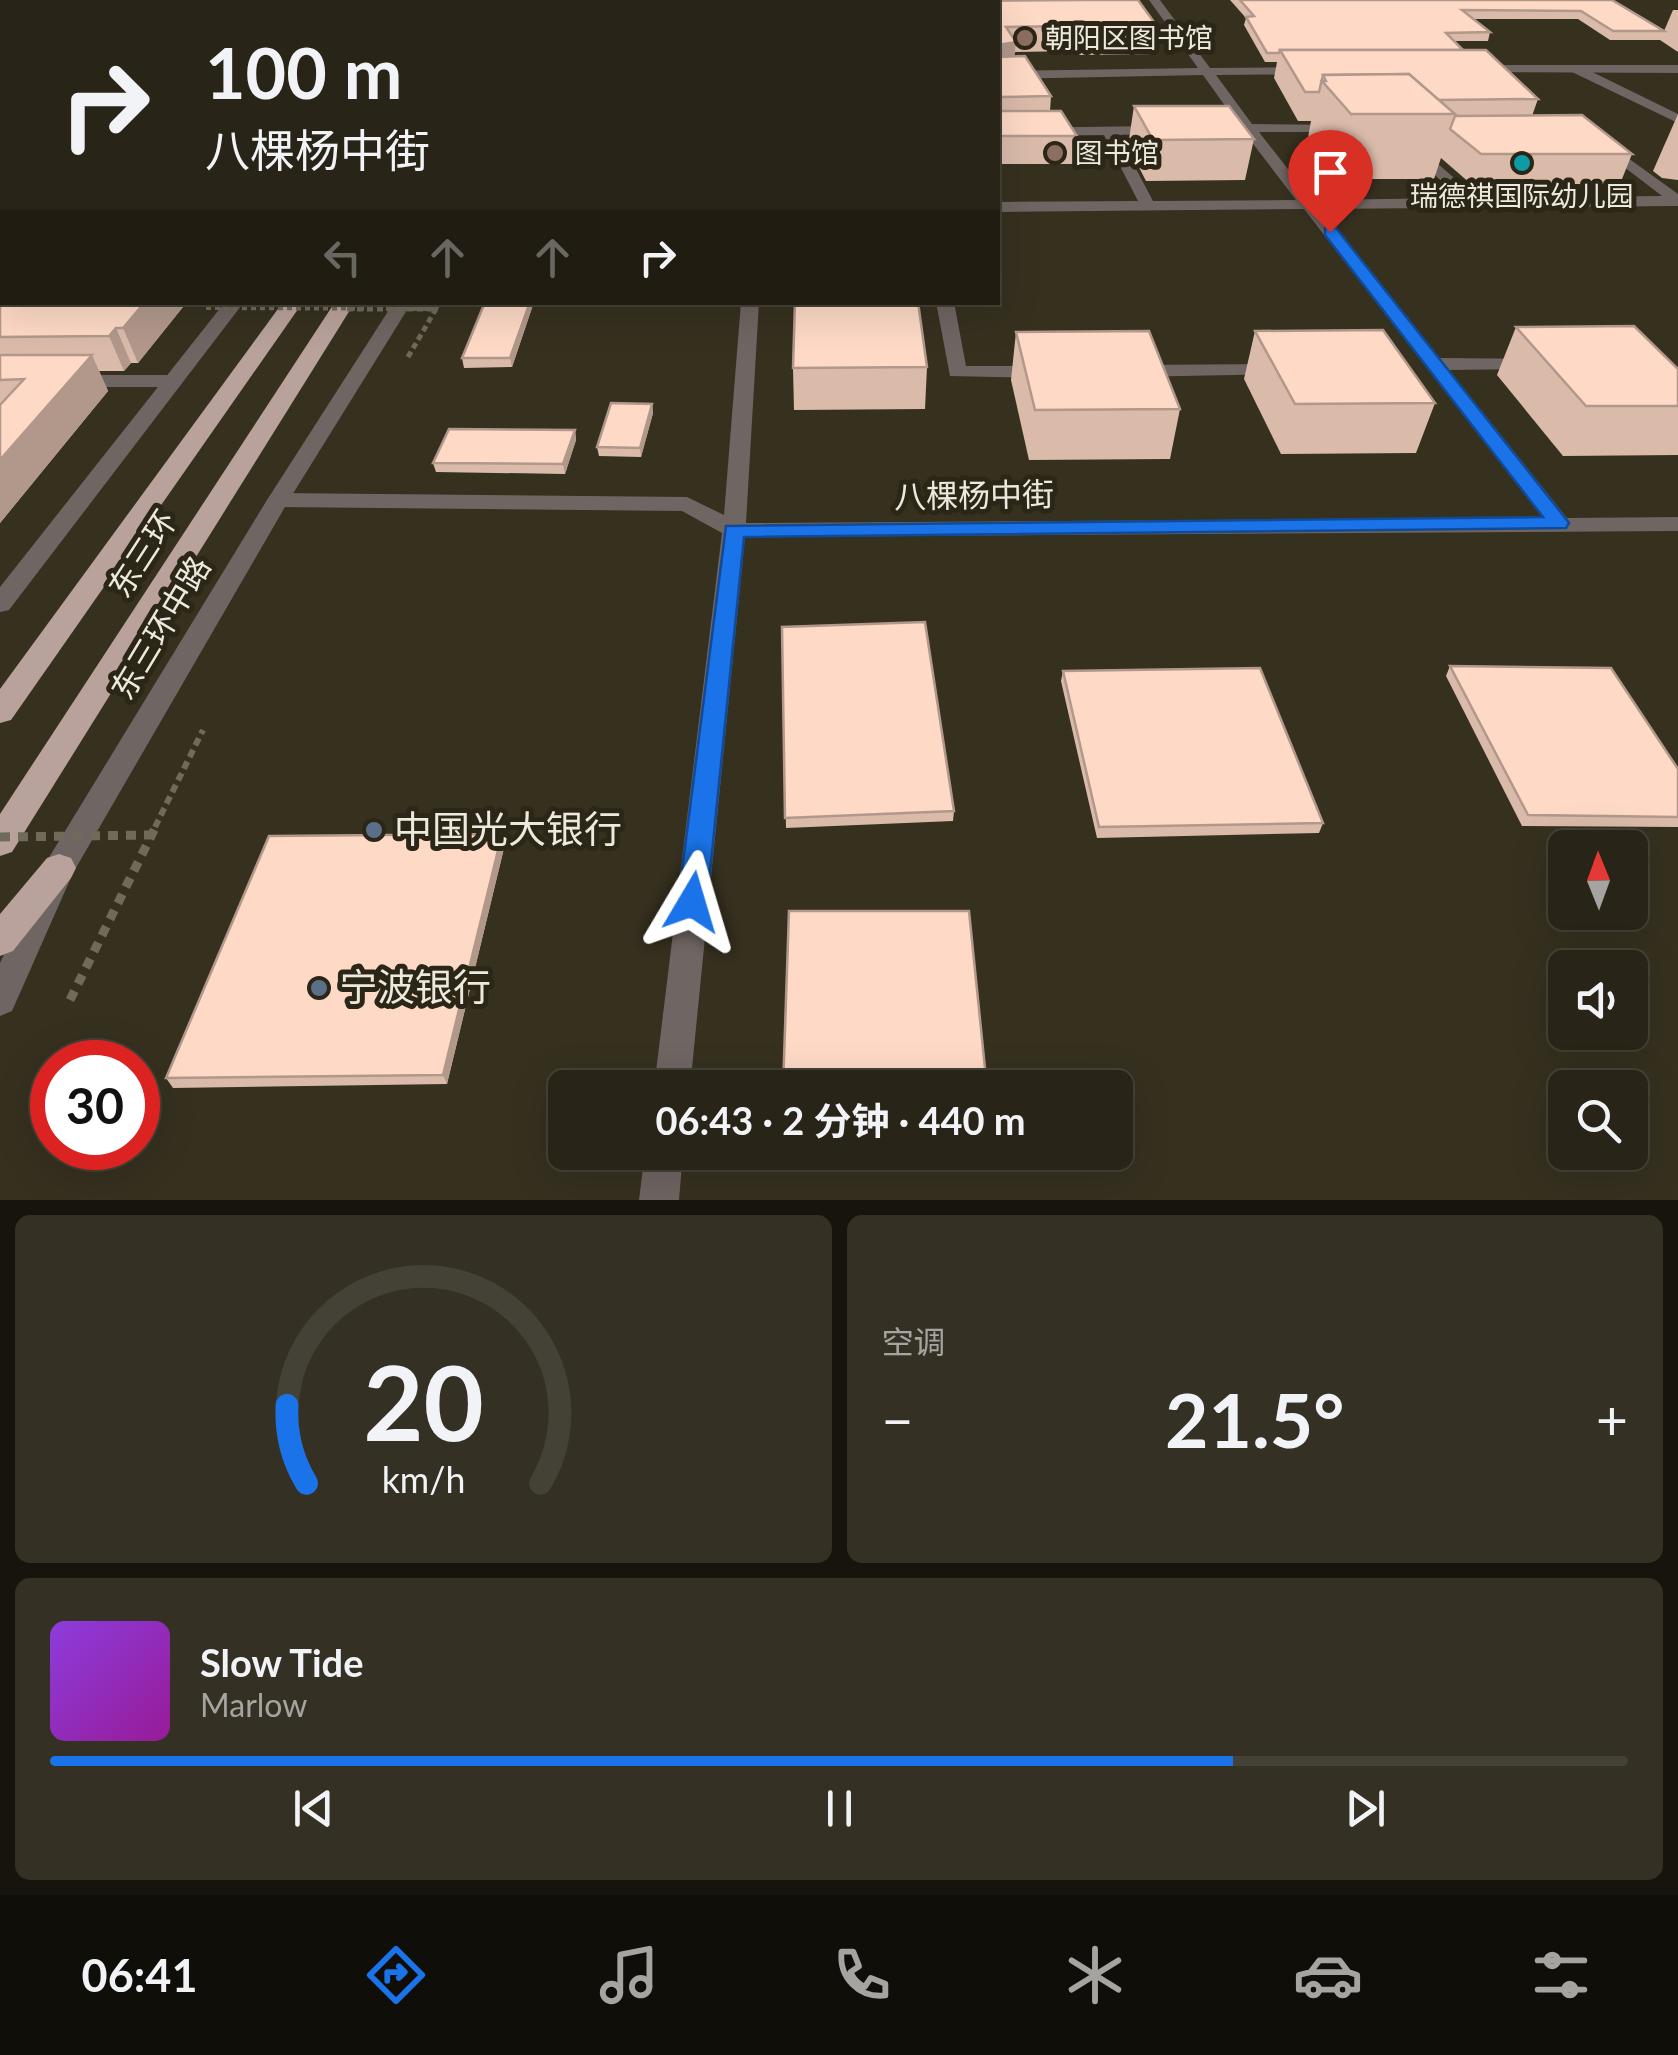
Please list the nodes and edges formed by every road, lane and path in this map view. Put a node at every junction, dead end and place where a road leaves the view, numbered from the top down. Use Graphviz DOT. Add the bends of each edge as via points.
graph roads {
  1 [pos="1154,0"];
  2 [pos="1576,69"];
  3 [pos="1678,69"];
  4 [pos="1203,70"];
  5 [pos="1321,70"];
  6 [pos="1458,70"];
  7 [pos="1000,74"];
  8 [pos="1678,119"];
  9 [pos="1228,128"];
  10 [pos="1248,128"];
  11 [pos="1358,128"];
  12 [pos="1188,129"];
  13 [pos="1110,131"];
  14 [pos="1000,132"];
  15 [pos="1592,136"];
  16 [pos="1423,137"];
  17 [pos="1473,204"];
  18 [pos="1310,205"];
  19 [pos="1148,206"];
  20 [pos="1000,207"];
  21 [pos="233,305"];
  22 [pos="290,305"];
  23 [pos="342,305"];
  24 [pos="401,305"];
  25 [pos="750,305"];
  26 [pos="946,305"];
  27 [pos="438,306"];
  28 [pos="206,308"];
  29 [pos="408,357"];
  30 [pos="1562,362"];
  31 [pos="1430,367"];
  32 [pos="1303,370"];
  33 [pos="1072,371"];
  34 [pos="1110,371"];
  35 [pos="0,381"];
  36 [pos="173,381"];
  37 [pos="278,500"];
  38 [pos="1558,523"];
  39 [pos="1678,524"];
  40 [pos="734,530"];
  41 [pos="0,604"];
  42 [pos="0,712"];
  43 [pos="204,730"];
  44 [pos="151,835"];
  45 [pos="0,840"];
  46 [pos="59,868"];
  47 [pos="0,940"];
  48 [pos="0,1000"];
  49 [pos="70,1000"];
  50 [pos="674,1070"];
  51 [pos="662,1170"];
  52 [pos="659,1200"];
  1 -- 4 [label="street"];
  2 -- 3 [label="street"];
  2 -- 6 [label="street"];
  2 -- 8 [label="street"];
  4 -- 5 [label="street"];
  4 -- 7 [label="street"];
  4 -- 10 [label="street"];
  9 -- 10 [label="street"];
  10 -- 11 [label="street"];
  10 -- 18 [label="street"];
  12 -- 13 [label="street"];
  13 -- 14 [label="street"];
  13 -- 19 [label="street"];
  15 -- 17 [label="street" via="1678,201"];
  16 -- 17 [label="street" via="1404,137"];
  17 -- 18 [label="street"];
  18 -- 19 [label="street"];
  18 -- 31 [label="street"];
  19 -- 20 [label="street"];
  21 -- 36 [label="street"];
  22 -- 42 [label="highway, 东三环"];
  23 -- 45 [label="highway, 东三环"];
  24 -- 37 [label="street, 东三环中路"];
  25 -- 40 [label="street"];
  26 -- 33 [label="street" via="957,372"];
  27 -- 28 [label="path, bridge"];
  27 -- 29 [label="path"];
  30 -- 31 [label="street"];
  31 -- 38 [label="street"];
  32 -- 34 [label="street"];
  35 -- 36 [label="street"];
  36 -- 41 [label="street"];
  37 -- 40 [label="street, 八棵杨中街" via="687,504"];
  37 -- 46 [label="street, 东三环中路"];
  38 -- 39 [label="street, 八棵杨中街"];
  38 -- 40 [label="street, 八棵杨中街"];
  40 -- 50 [label="street"];
  43 -- 44 [label="path"];
  44 -- 45 [label="path, bridge"];
  44 -- 49 [label="path"];
  46 -- 47 [label="highway"];
  46 -- 48 [label="street, 东三环中路"];
  51 -- 52 [label="street"];
}
